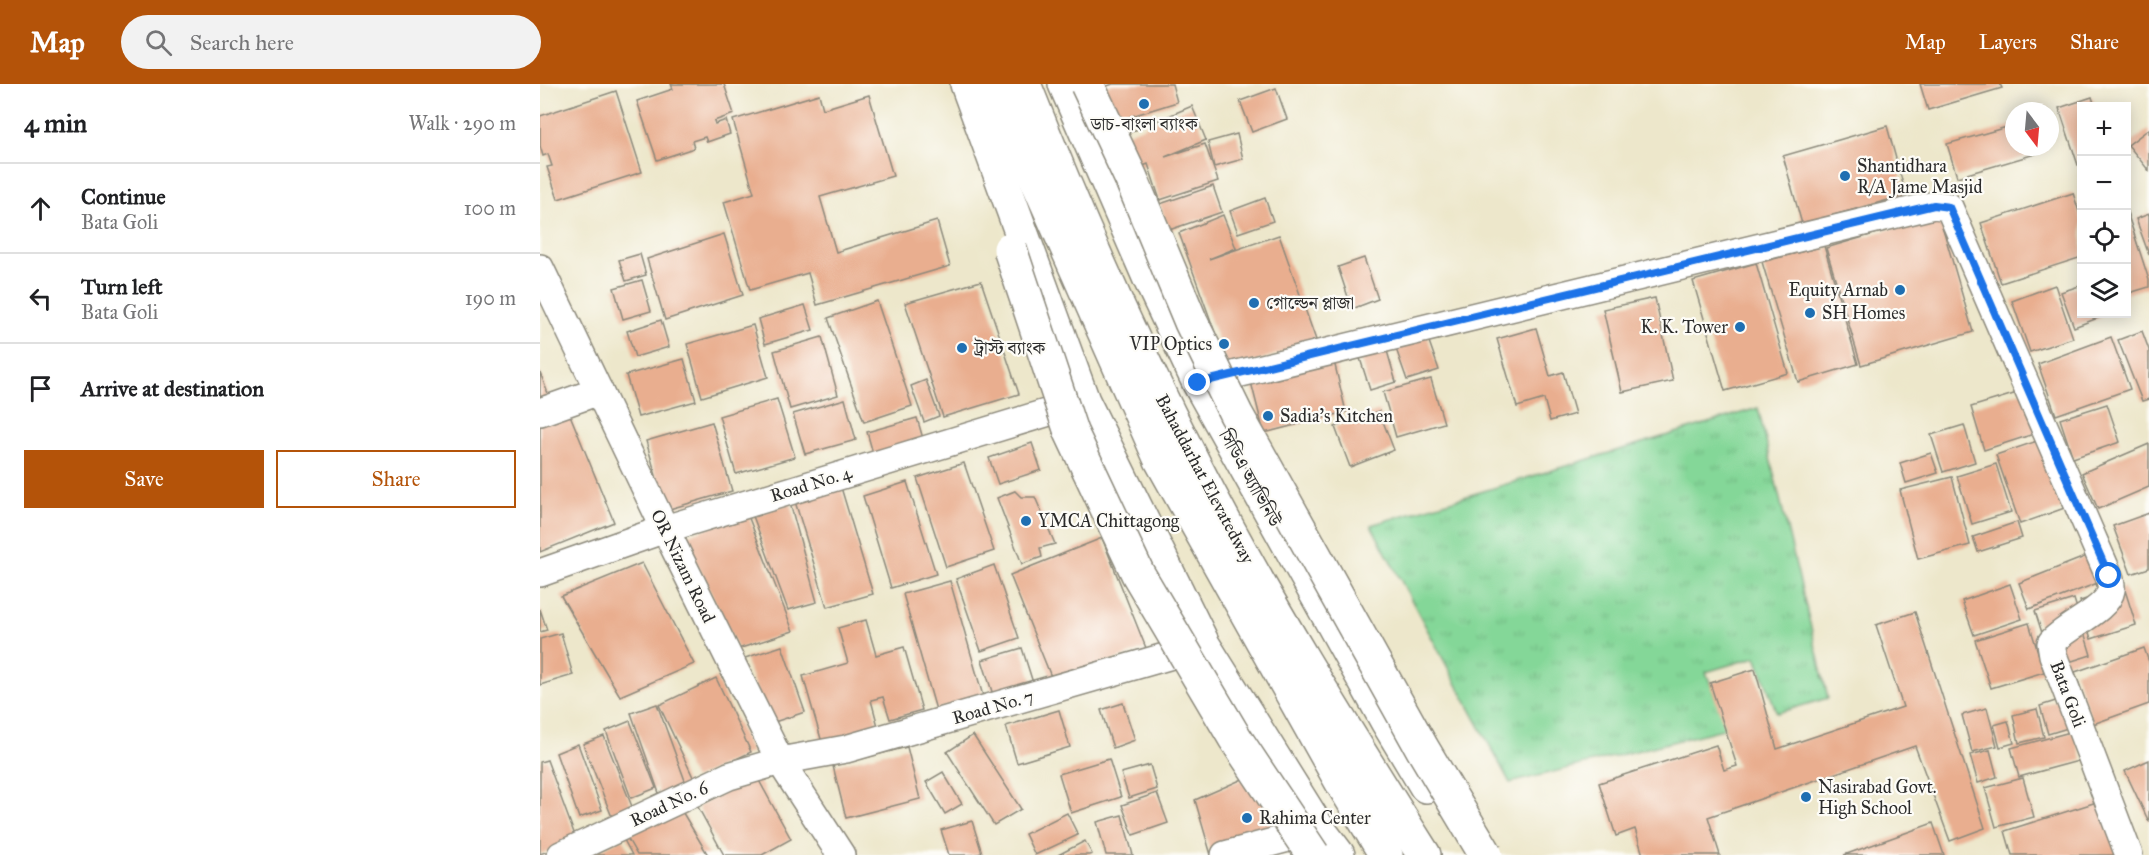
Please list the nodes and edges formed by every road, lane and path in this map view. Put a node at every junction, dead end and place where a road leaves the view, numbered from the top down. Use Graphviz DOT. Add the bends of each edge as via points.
graph roads {
  1 [pos="967,84"];
  2 [pos="998,84"];
  3 [pos="1023,84"];
  4 [pos="1065,84"];
  5 [pos="1087,84"];
  6 [pos="1010,249"];
  7 [pos="542,276"];
  8 [pos="1198,383"];
  9 [pos="599,391"];
  10 [pos="1083,401"];
  11 [pos="540,412"];
  12 [pos="665,529"];
  13 [pos="540,573"];
  14 [pos="1204,646"];
  15 [pos="780,760"];
  16 [pos="1323,847"];
  17 [pos="561,855"];
  18 [pos="841,855"];
  19 [pos="1225,855"];
  20 [pos="1386,855"];
  21 [pos="1424,855"];
  22 [pos="1469,855"];
  23 [pos="1486,855"];
  24 [pos="2129,855"];
  1 -- 10 [label="main road"];
  2 -- 20 [label="main road, Bahaddarhat Elevatedway" via="1161,460"];
  3 -- 21 [label="main road, Bahaddarhat Elevatedway" via="1129,333 1195,466 1298,653"];
  4 -- 8 [label="main road, সিডিএ অ্যাভিনিউ"];
  5 -- 23 [label="main road, bridge" via="1191,322 1236,414"];
  6 -- 16 [label="main road, bridge" via="1071,432 1138,574 1235,738"];
  7 -- 9 [label="street, OR Nizam Road"];
  8 -- 22 [label="main road, সিডিএ অ্যাভিনিউ" via="1386,721"];
  8 -- 24 [label="street, Bata Goli" via="1934,205 1949,207 2109,576 2112,590 2106,602 2058,634 2051,643"];
  9 -- 11 [label="street"];
  9 -- 12 [label="street, OR Nizam Road"];
  10 -- 12 [label="street, Road No. 4"];
  10 -- 14 [label="main road"];
  12 -- 13 [label="street, Road No. 4"];
  12 -- 15 [label="street, OR Nizam Road"];
  14 -- 15 [label="street, Road No. 7" via="846,749"];
  14 -- 16 [label="main road"];
  15 -- 17 [label="street, Road No. 6" via="729,776"];
  15 -- 18 [label="street, OR Nizam Road"];
  16 -- 19 [label="street"];
}
